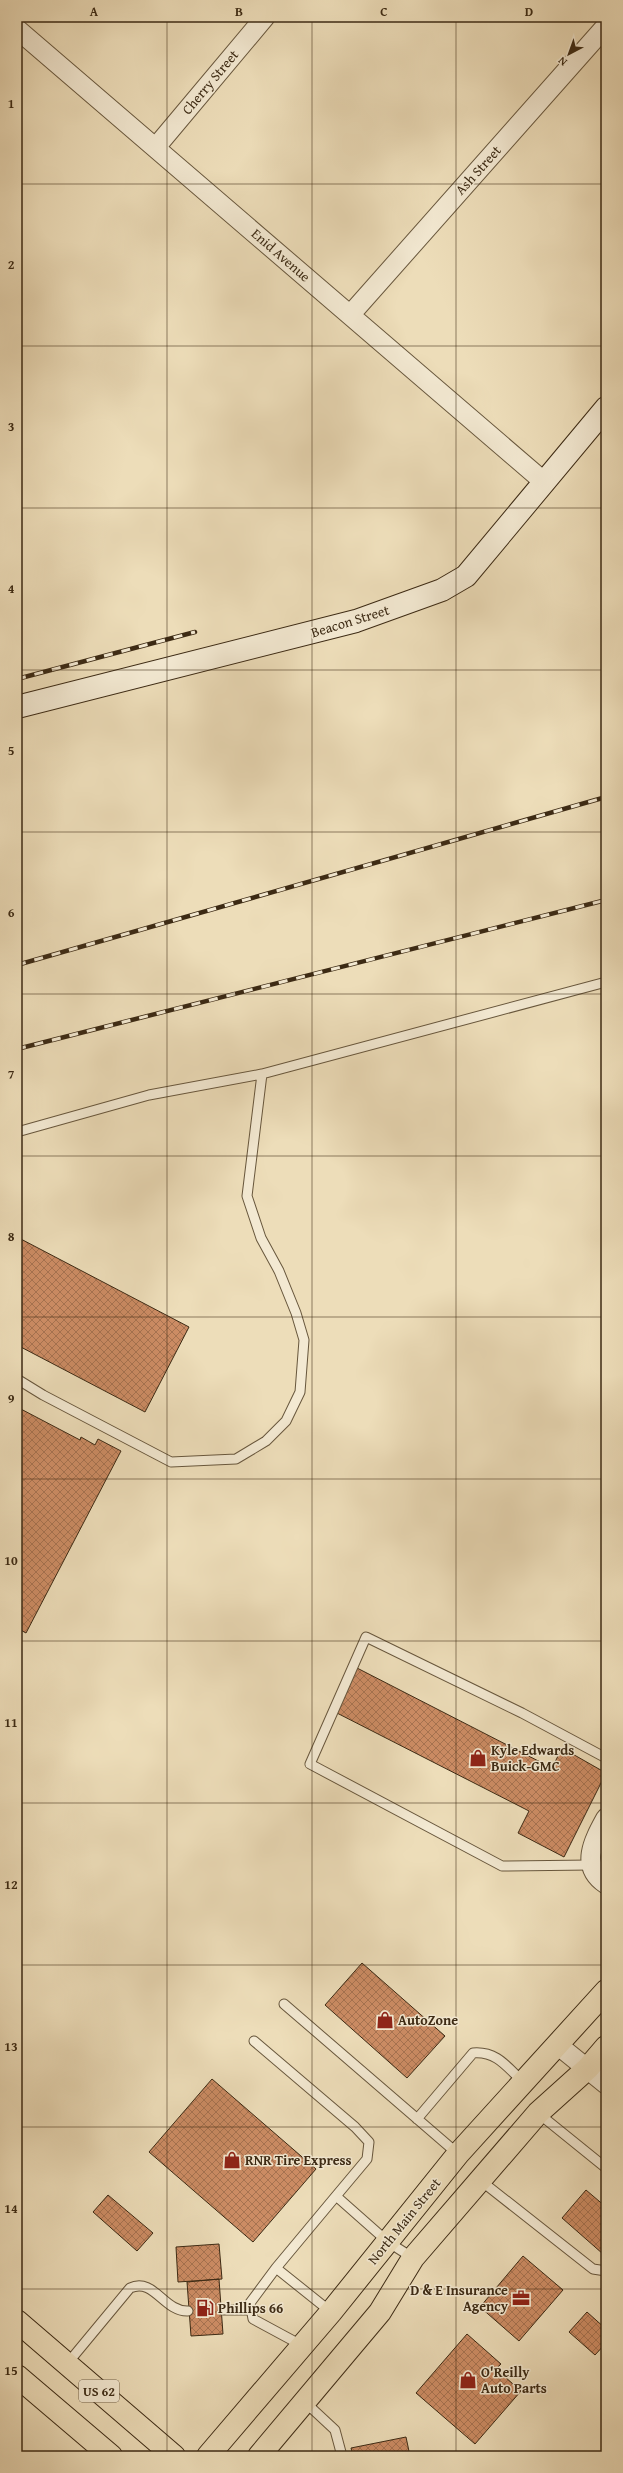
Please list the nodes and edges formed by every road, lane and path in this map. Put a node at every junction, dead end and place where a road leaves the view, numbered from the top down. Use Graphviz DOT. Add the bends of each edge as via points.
graph roads {
  1 [pos="265,17"];
  2 [pos="606,26"];
  3 [pos="17,29"];
  4 [pos="156,147"];
  5 [pos="350,315"];
  6 [pos="606,408"];
  7 [pos="543,482"];
  8 [pos="17,707"];
  9 [pos="606,982"];
  10 [pos="262,1074"];
  11 [pos="17,1132"];
  12 [pos="17,1379"];
  13 [pos="606,1758"];
  14 [pos="606,1818"];
  15 [pos="590,1865"];
  16 [pos="606,1884"];
  17 [pos="606,1991"];
  18 [pos="284,2004"];
  19 [pos="254,2041"];
  20 [pos="559,2046"];
  21 [pos="606,2047"];
  22 [pos="588,2068"];
  23 [pos="524,2083"];
  24 [pos="606,2084"];
  25 [pos="538,2114"];
  26 [pos="417,2119"];
  27 [pos="458,2154"];
  28 [pos="606,2168"];
  29 [pos="480,2180"];
  30 [pos="336,2196"];
  31 [pos="388,2242"];
  32 [pos="413,2258"];
  33 [pos="276,2268"];
  34 [pos="606,2271"];
  35 [pos="223,2310"];
  36 [pos="251,2310"];
  37 [pos="188,2311"];
  38 [pos="331,2312"];
  39 [pos="17,2321"];
  40 [pos="303,2346"];
  41 [pos="67,2364"];
  42 [pos="17,2376"];
  43 [pos="306,2403"];
  44 [pos="111,2456"];
  45 [pos="174,2456"];
  46 [pos="208,2456"];
  47 [pos="259,2456"];
  48 [pos="342,2456"];
  1 -- 4 [label="street, Cherry Street"];
  2 -- 5 [label="street, Ash Street"];
  3 -- 4 [label="street, Enid Avenue"];
  4 -- 5 [label="street, Enid Avenue"];
  5 -- 7 [label="street, Enid Avenue"];
  6 -- 7 [label="street, Beacon Street"];
  7 -- 8 [label="street, Beacon Street" via="497,542 466,576 442,590 356,621"];
  9 -- 10 [label="lane"];
  10 -- 11 [label="lane" via="149,1095"];
  10 -- 12 [label="lane" via="247,1196 261,1238 279,1271 296,1313 304,1340 300,1392 286,1421 266,1441 236,1459 171,1462"];
  13 -- 15 [label="lane" via="522,1713 366,1637 310,1764 502,1866"];
  14 -- 15 [label="street" via="592,1844"];
  15 -- 16 [label="street" via="599,1879"];
  17 -- 20 [label="main road, North Main Street"];
  18 -- 26 [label="lane"];
  19 -- 30 [label="lane" via="355,2127 369,2142 367,2159"];
  20 -- 22 [label="street"];
  20 -- 23 [label="main road, North Main Street"];
  21 -- 22 [label="main road"];
  22 -- 24 [label="street"];
  22 -- 25 [label="main road"];
  23 -- 26 [label="lane" via="496,2057 485,2052 472,2053"];
  23 -- 27 [label="main road, North Main Street"];
  25 -- 28 [label="lane"];
  25 -- 29 [label="main road"];
  26 -- 27 [label="lane"];
  27 -- 31 [label="main road, North Main Street"];
  29 -- 32 [label="main road"];
  29 -- 34 [label="lane" via="593,2269"];
  30 -- 31 [label="lane"];
  30 -- 33 [label="lane"];
  31 -- 32 [label="lane"];
  31 -- 38 [label="main road, North Main Street"];
  32 -- 43 [label="main road" via="380,2312"];
  33 -- 36 [label="lane" via="250,2303"];
  33 -- 38 [label="lane"];
  35 -- 36 [label="lane"];
  36 -- 40 [label="lane" via="253,2319"];
  37 -- 41 [label="lane" via="173,2308 148,2286 134,2286"];
  38 -- 40 [label="main road, North Main Street"];
  39 -- 41 [label="main road, US 62"];
  40 -- 46 [label="main road, North Main Street"];
  41 -- 45 [label="main road, US 62"];
  42 -- 44 [label="main road, US 62"];
  43 -- 47 [label="main road"];
  43 -- 48 [label="lane" via="335,2430"];
}
